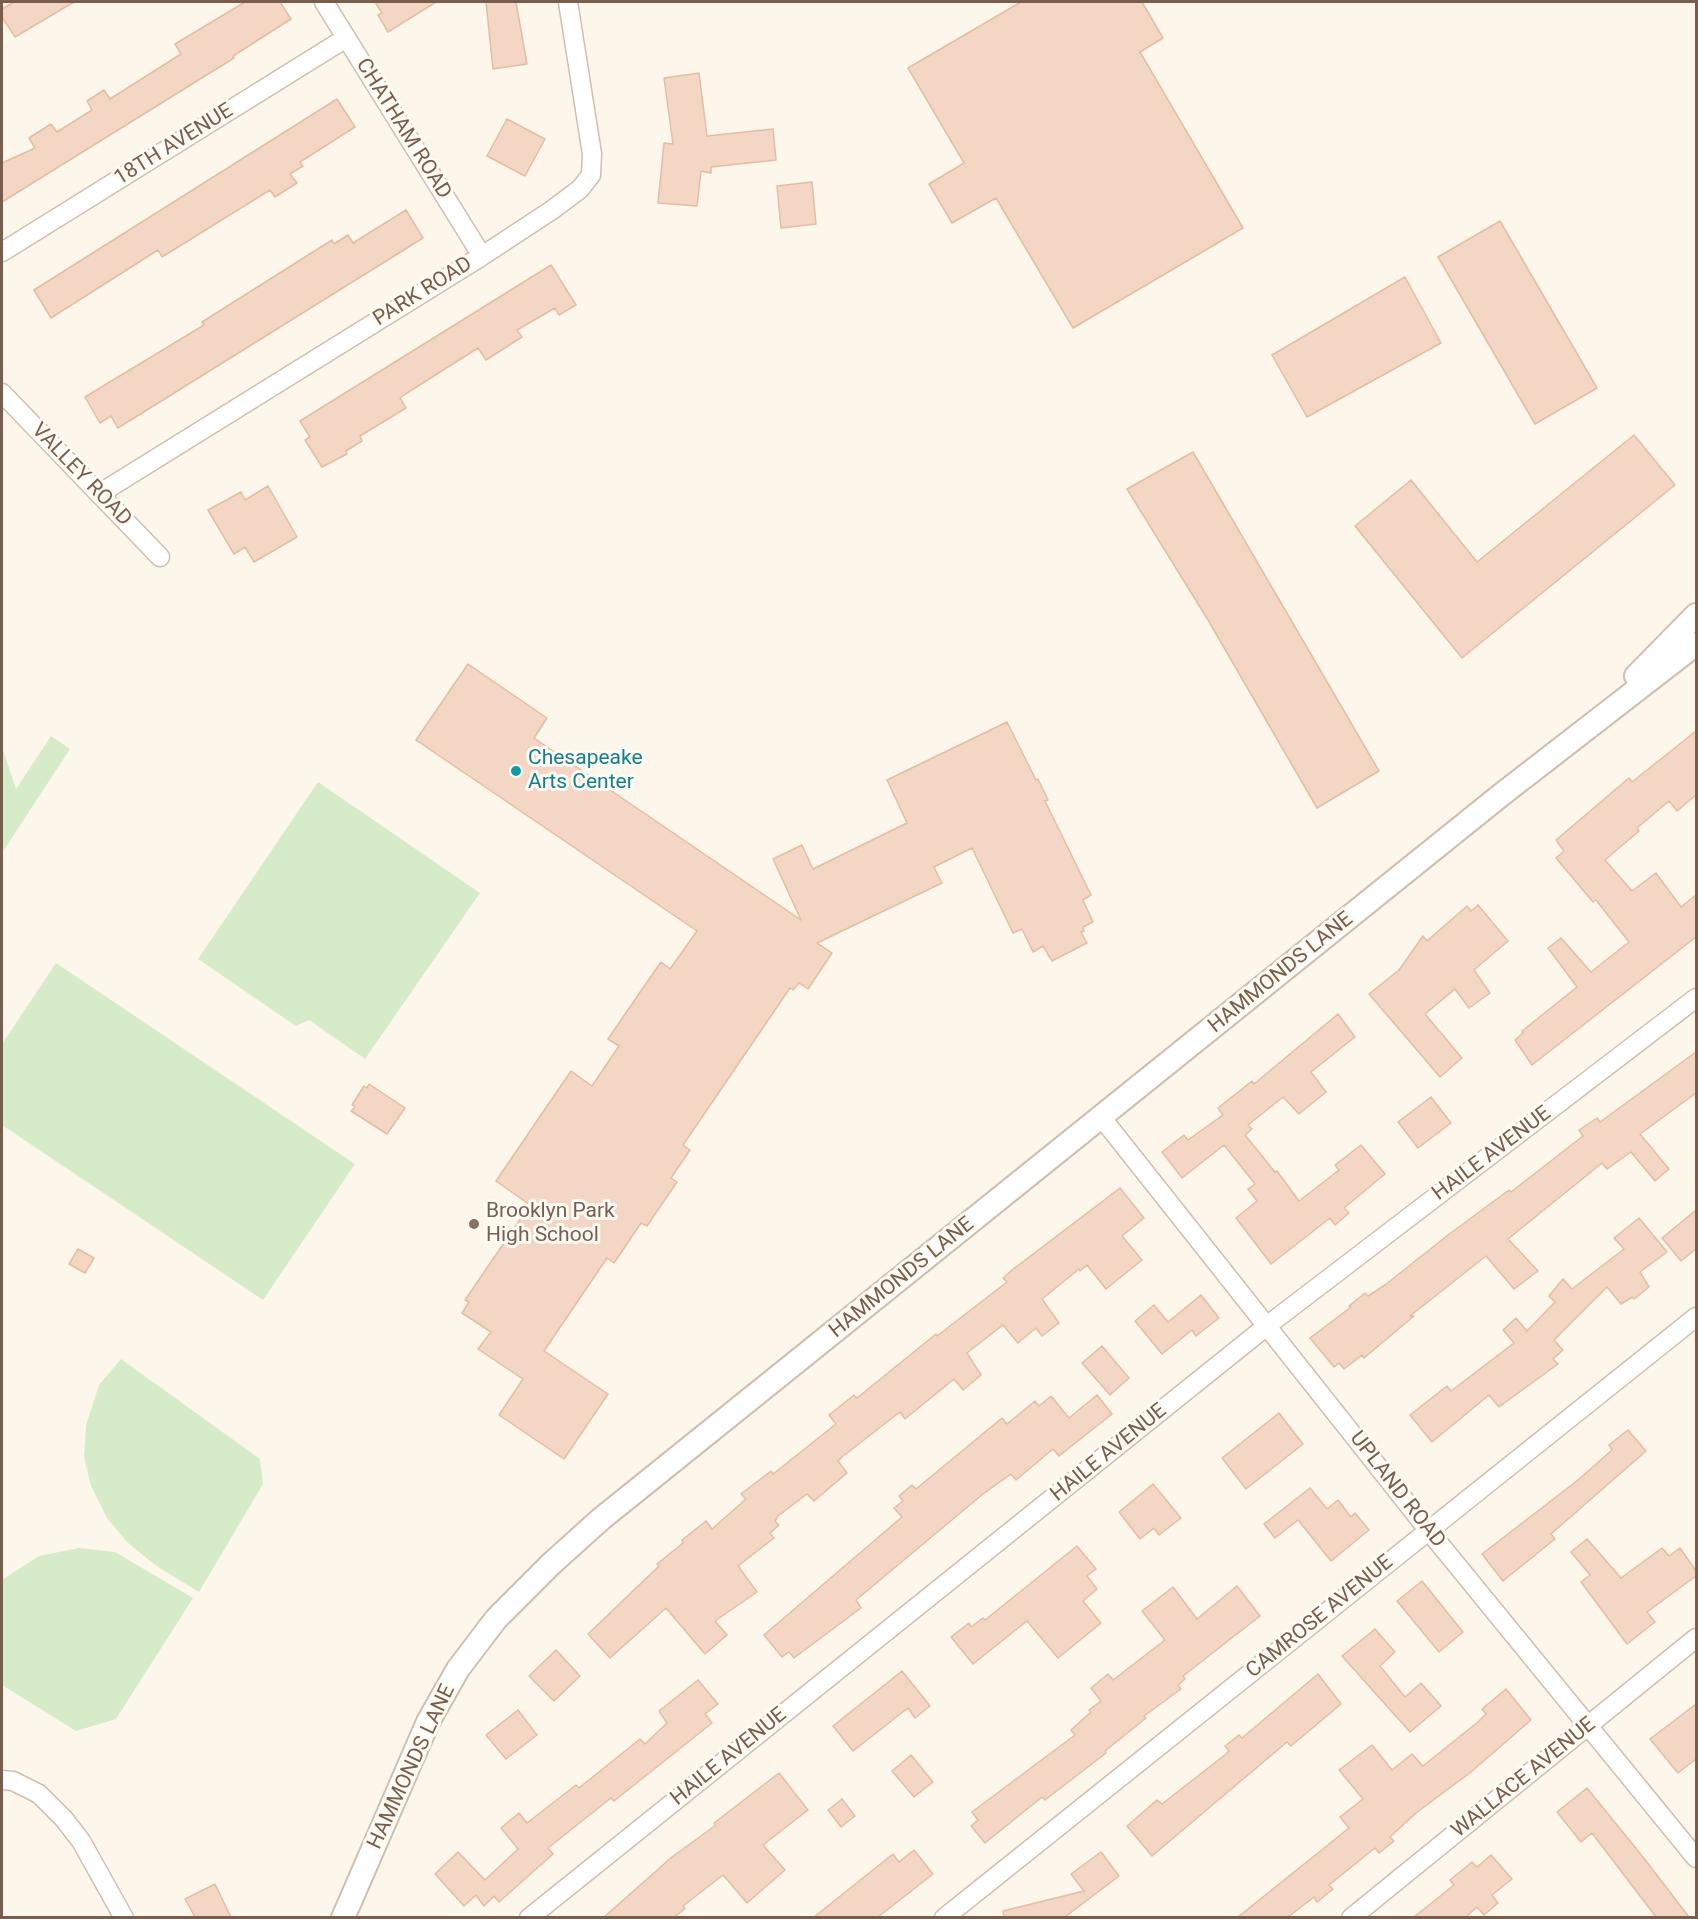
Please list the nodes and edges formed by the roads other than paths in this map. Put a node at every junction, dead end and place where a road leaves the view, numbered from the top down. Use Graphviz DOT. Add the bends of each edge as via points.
graph roads {
  1 [pos="324,2"];
  2 [pos="568,2"];
  3 [pos="346,38"];
  4 [pos="2,252"];
  5 [pos="482,256"];
  6 [pos="2,393"];
  7 [pos="99,494"];
  8 [pos="160,557"];
  9 [pos="1696,615"];
  10 [pos="1696,644"];
  11 [pos="1578,735"];
  12 [pos="1696,998"];
  13 [pos="1102,1118"];
  14 [pos="1696,1317"];
  15 [pos="1268,1325"];
  16 [pos="1429,1531"];
  17 [pos="1696,1638"];
  18 [pos="1588,1726"];
  19 [pos="2,1780"];
  20 [pos="1696,1858"];
  21 [pos="124,1917"];
  22 [pos="343,1917"];
  23 [pos="529,1917"];
  24 [pos="944,1917"];
  25 [pos="1351,1917"];
  1 -- 3 [label="street, CHATHAM ROAD"];
  2 -- 5 [label="street, PARK ROAD" via="592,154 591,175 580,189 552,210"];
  3 -- 4 [label="street, 18TH AVENUE"];
  3 -- 5 [label="street, CHATHAM ROAD"];
  5 -- 7 [label="street, PARK ROAD"];
  6 -- 7 [label="street, VALLEY ROAD"];
  7 -- 8 [label="street, VALLEY ROAD"];
  9 -- 11 [label="street, HAMMONDS LANE"];
  10 -- 11 [label="street, HAMMONDS LANE"];
  11 -- 13 [label="street, HAMMONDS LANE"];
  12 -- 15 [label="street, HAILE AVENUE"];
  13 -- 15 [label="street, UPLAND ROAD"];
  13 -- 22 [label="street, HAMMONDS LANE" via="601,1519 496,1619 458,1669 428,1722"];
  14 -- 16 [label="street, CAMROSE AVENUE"];
  15 -- 16 [label="street, UPLAND ROAD"];
  15 -- 23 [label="street, HAILE AVENUE"];
  16 -- 18 [label="street, UPLAND ROAD"];
  16 -- 24 [label="street, CAMROSE AVENUE"];
  17 -- 18 [label="street, WALLACE AVENUE"];
  18 -- 20 [label="street, UPLAND ROAD"];
  18 -- 25 [label="street, WALLACE AVENUE"];
  19 -- 21 [label="street" via="39,1794 64,1819 81,1840"];
}
